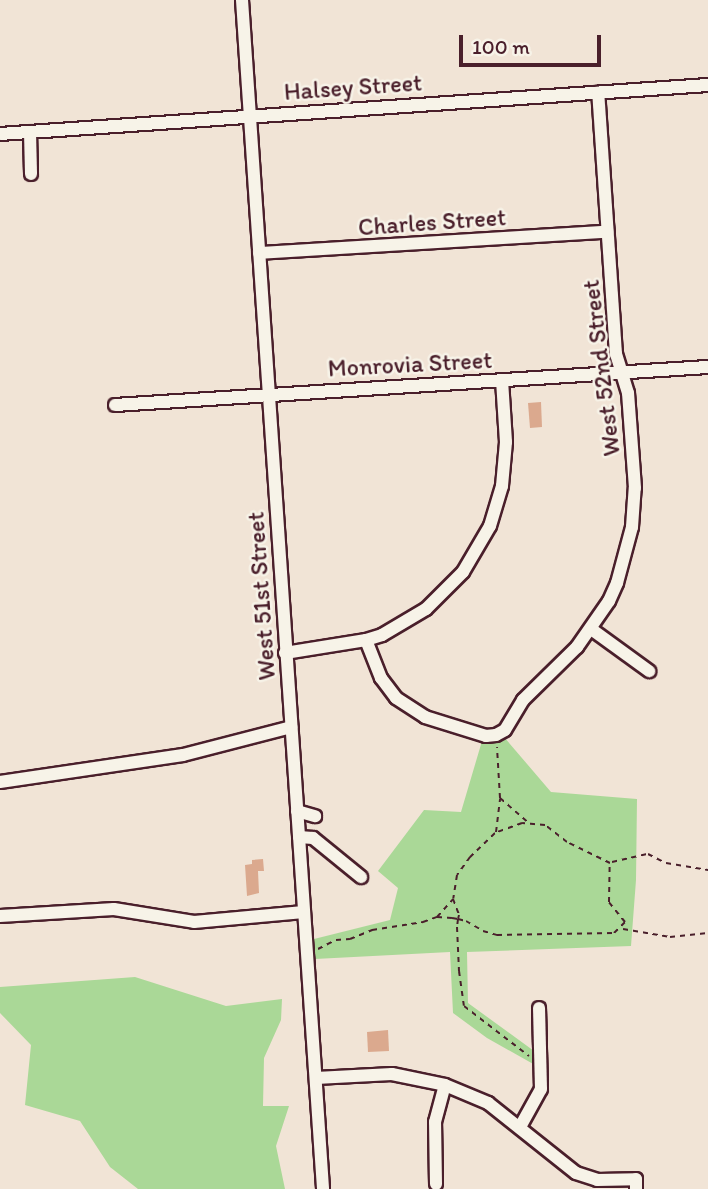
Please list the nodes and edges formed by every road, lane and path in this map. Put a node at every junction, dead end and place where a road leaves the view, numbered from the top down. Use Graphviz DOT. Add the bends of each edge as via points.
graph roads {
  1 [pos="242,0"];
  2 [pos="708,85"];
  3 [pos="598,93"];
  4 [pos="250,114"];
  5 [pos="30,132"];
  6 [pos="0,134"];
  7 [pos="31,174"];
  8 [pos="607,232"];
  9 [pos="259,253"];
  10 [pos="708,367"];
  11 [pos="621,372"];
  12 [pos="502,380"];
  13 [pos="268,395"];
  14 [pos="115,405"];
  15 [pos="591,629"];
  16 [pos="366,640"];
  17 [pos="285,653"];
  18 [pos="649,671"];
  19 [pos="291,727"];
  20 [pos="491,735"];
  21 [pos="0,782"];
  22 [pos="500,798"];
  23 [pos="297,811"];
  24 [pos="316,816"];
  25 [pos="530,823"];
  26 [pos="495,833"];
  27 [pos="299,837"];
  28 [pos="610,863"];
  29 [pos="708,870"];
  30 [pos="361,877"];
  31 [pos="453,899"];
  32 [pos="304,912"];
  33 [pos="0,916"];
  34 [pos="437,917"];
  35 [pos="458,919"];
  36 [pos="622,929"];
  37 [pos="708,933"];
  38 [pos="307,950"];
  39 [pos="539,1008"];
  40 [pos="542,1060"];
  41 [pos="316,1078"];
  42 [pos="445,1085"];
  43 [pos="520,1127"];
  44 [pos="436,1184"];
  45 [pos="636,1184"];
  46 [pos="323,1189"];
  1 -- 4 [label="street, West 51st Street"];
  2 -- 3 [label="street, Halsey Street"];
  3 -- 4 [label="street, Halsey Street"];
  3 -- 8 [label="street, West 52nd Street"];
  4 -- 5 [label="street, Halsey Street"];
  4 -- 9 [label="street, West 51st Street"];
  5 -- 6 [label="street, Halsey Street"];
  5 -- 7 [label="street"];
  8 -- 9 [label="street, Charles Street"];
  8 -- 11 [label="street, West 52nd Street"];
  9 -- 13 [label="street, West 51st Street"];
  10 -- 11 [label="street, Monrovia Street"];
  11 -- 12 [label="street, Monrovia Street"];
  11 -- 15 [label="street, West 52nd Street" via="628,393 635,488 632,527 617,583"];
  12 -- 13 [label="street, Monrovia Street"];
  12 -- 16 [label="street" via="506,442 502,485 478,550 426,609"];
  13 -- 14 [label="street, Monrovia Street"];
  13 -- 17 [label="street, West 51st Street"];
  15 -- 18 [label="street"];
  15 -- 20 [label="street, West 52nd Street" via="523,700 505,730"];
  16 -- 17 [label="street"];
  16 -- 20 [label="street" via="381,678 397,698 425,717"];
  17 -- 19 [label="street, West 51st Street"];
  19 -- 21 [label="street" via="183,755"];
  19 -- 23 [label="street, West 51st Street"];
  20 -- 22 [label="path"];
  22 -- 25 [label="path"];
  22 -- 26 [label="path"];
  23 -- 24 [label="street"];
  23 -- 27 [label="street, West 51st Street"];
  25 -- 26 [label="path"];
  25 -- 28 [label="path" via="545,825 567,842"];
  26 -- 31 [label="path" via="462,868"];
  27 -- 30 [label="street" via="313,838"];
  27 -- 32 [label="street, West 51st Street"];
  28 -- 29 [label="path" via="648,854 666,863"];
  28 -- 36 [label="path" via="609,902 624,918"];
  31 -- 34 [label="path"];
  31 -- 35 [label="path"];
  32 -- 33 [label="street" via="194,922 114,909"];
  32 -- 38 [label="street, West 51st Street"];
  34 -- 35 [label="path"];
  34 -- 38 [label="path"];
  35 -- 36 [label="path" via="490,933 524,937 610,934"];
  35 -- 40 [label="path" via="465,1008 530,1057"];
  36 -- 37 [label="path" via="670,937"];
  38 -- 41 [label="street, West 51st Street"];
  39 -- 40 [label="street"];
  40 -- 43 [label="street" via="541,1090"];
  41 -- 42 [label="street" via="392,1074"];
  41 -- 46 [label="street, West 51st Street"];
  42 -- 43 [label="street" via="488,1103"];
  42 -- 44 [label="street" via="435,1122"];
  43 -- 45 [label="street" via="585,1178"];
}
